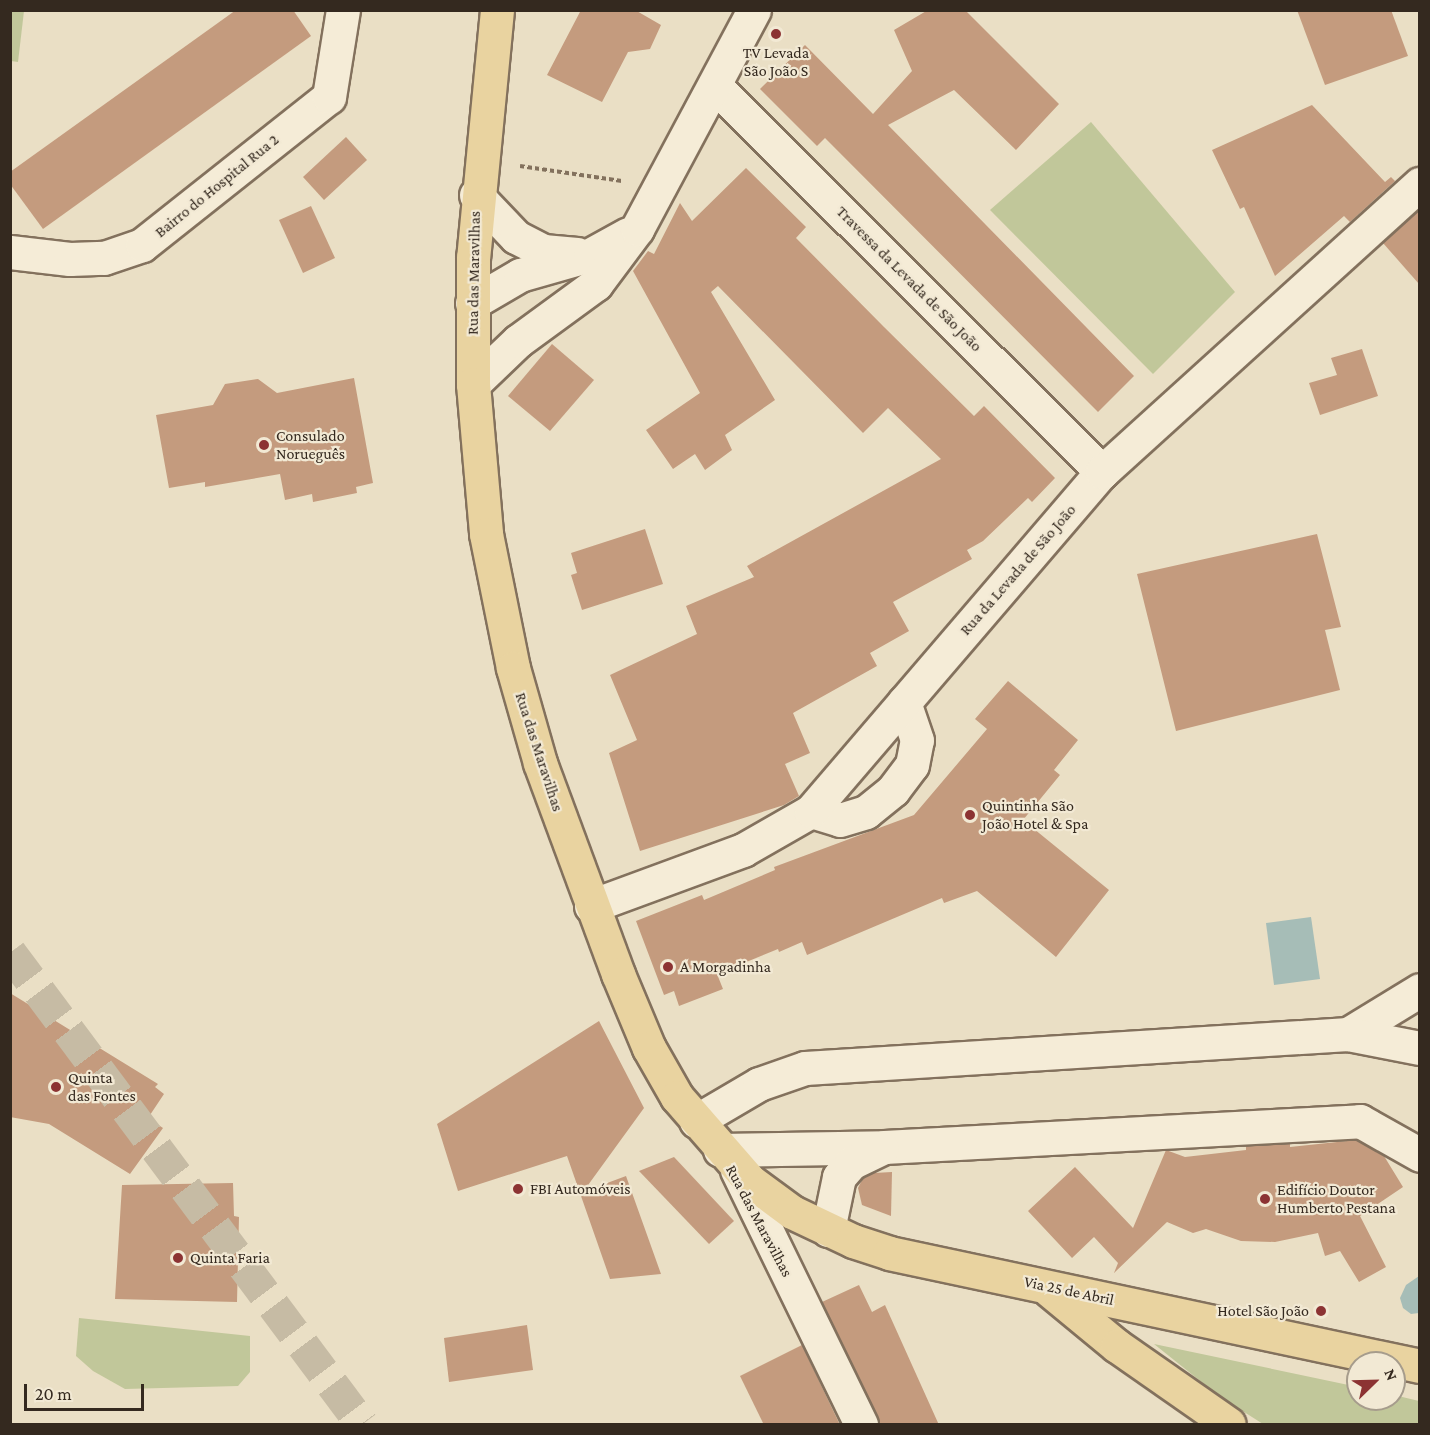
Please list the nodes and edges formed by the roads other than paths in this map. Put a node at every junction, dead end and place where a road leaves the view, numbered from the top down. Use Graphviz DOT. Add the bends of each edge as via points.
graph roads {
  1 [pos="343,10"];
  2 [pos="496,10"];
  3 [pos="754,10"];
  4 [pos="715,86"];
  5 [pos="1419,184"];
  6 [pos="476,195"];
  7 [pos="637,229"];
  8 [pos="10,252"];
  9 [pos="590,255"];
  10 [pos="472,303"];
  11 [pos="473,384"];
  12 [pos="1102,472"];
  13 [pos="904,702"];
  14 [pos="811,811"];
  15 [pos="591,906"];
  16 [pos="1419,990"];
  17 [pos="1348,1034"];
  18 [pos="1419,1048"];
  19 [pos="696,1121"];
  20 [pos="884,1147"];
  21 [pos="1419,1155"];
  22 [pos="728,1160"];
  23 [pos="828,1230"];
  24 [pos="1046,1287"];
  25 [pos="1419,1366"];
  26 [pos="861,1425"];
  27 [pos="1229,1425"];
  1 -- 8 [label="street, Bairro do Hospital Rua 2" via="328,97 142,245 104,258 70,259"];
  2 -- 6 [label="main road, Rua das Maravilhas"];
  3 -- 4 [label="street"];
  4 -- 7 [label="street"];
  4 -- 12 [label="street, Travessa da Levada de São João"];
  5 -- 12 [label="street, Rua da Levada de São João"];
  6 -- 9 [label="street" via="516,237 534,248"];
  6 -- 10 [label="main road, Rua das Maravilhas"];
  7 -- 9 [label="street"];
  7 -- 11 [label="street" via="596,284 518,340"];
  9 -- 10 [label="street" via="520,275"];
  10 -- 11 [label="main road, Rua das Maravilhas"];
  11 -- 15 [label="main road, Rua das Maravilhas" via="486,534 513,668 540,763"];
  12 -- 13 [label="street, Rua da Levada de São João"];
  13 -- 14 [label="street, Rua da Levada de São João"];
  13 -- 14 [label="street" via="917,740 912,765 893,790 866,812 840,820"];
  14 -- 15 [label="street, Rua da Levada de São João" via="743,850"];
  15 -- 19 [label="main road, Rua das Maravilhas" via="650,1048"];
  16 -- 17 [label="street"];
  17 -- 18 [label="street"];
  17 -- 19 [label="street" via="805,1068 759,1084"];
  19 -- 22 [label="main road, Rua das Maravilhas"];
  20 -- 21 [label="street" via="1360,1120"];
  20 -- 22 [label="street"];
  20 -- 23 [label="street" via="851,1162 839,1177"];
  22 -- 23 [label="main road, Via 25 de Abril" via="792,1212"];
  22 -- 26 [label="street, Rua das Maravilhas"];
  23 -- 24 [label="main road, Via 25 de Abril" via="889,1253"];
  24 -- 25 [label="main road, Via 25 de Abril"];
  24 -- 27 [label="main road" via="1117,1346"];
}
